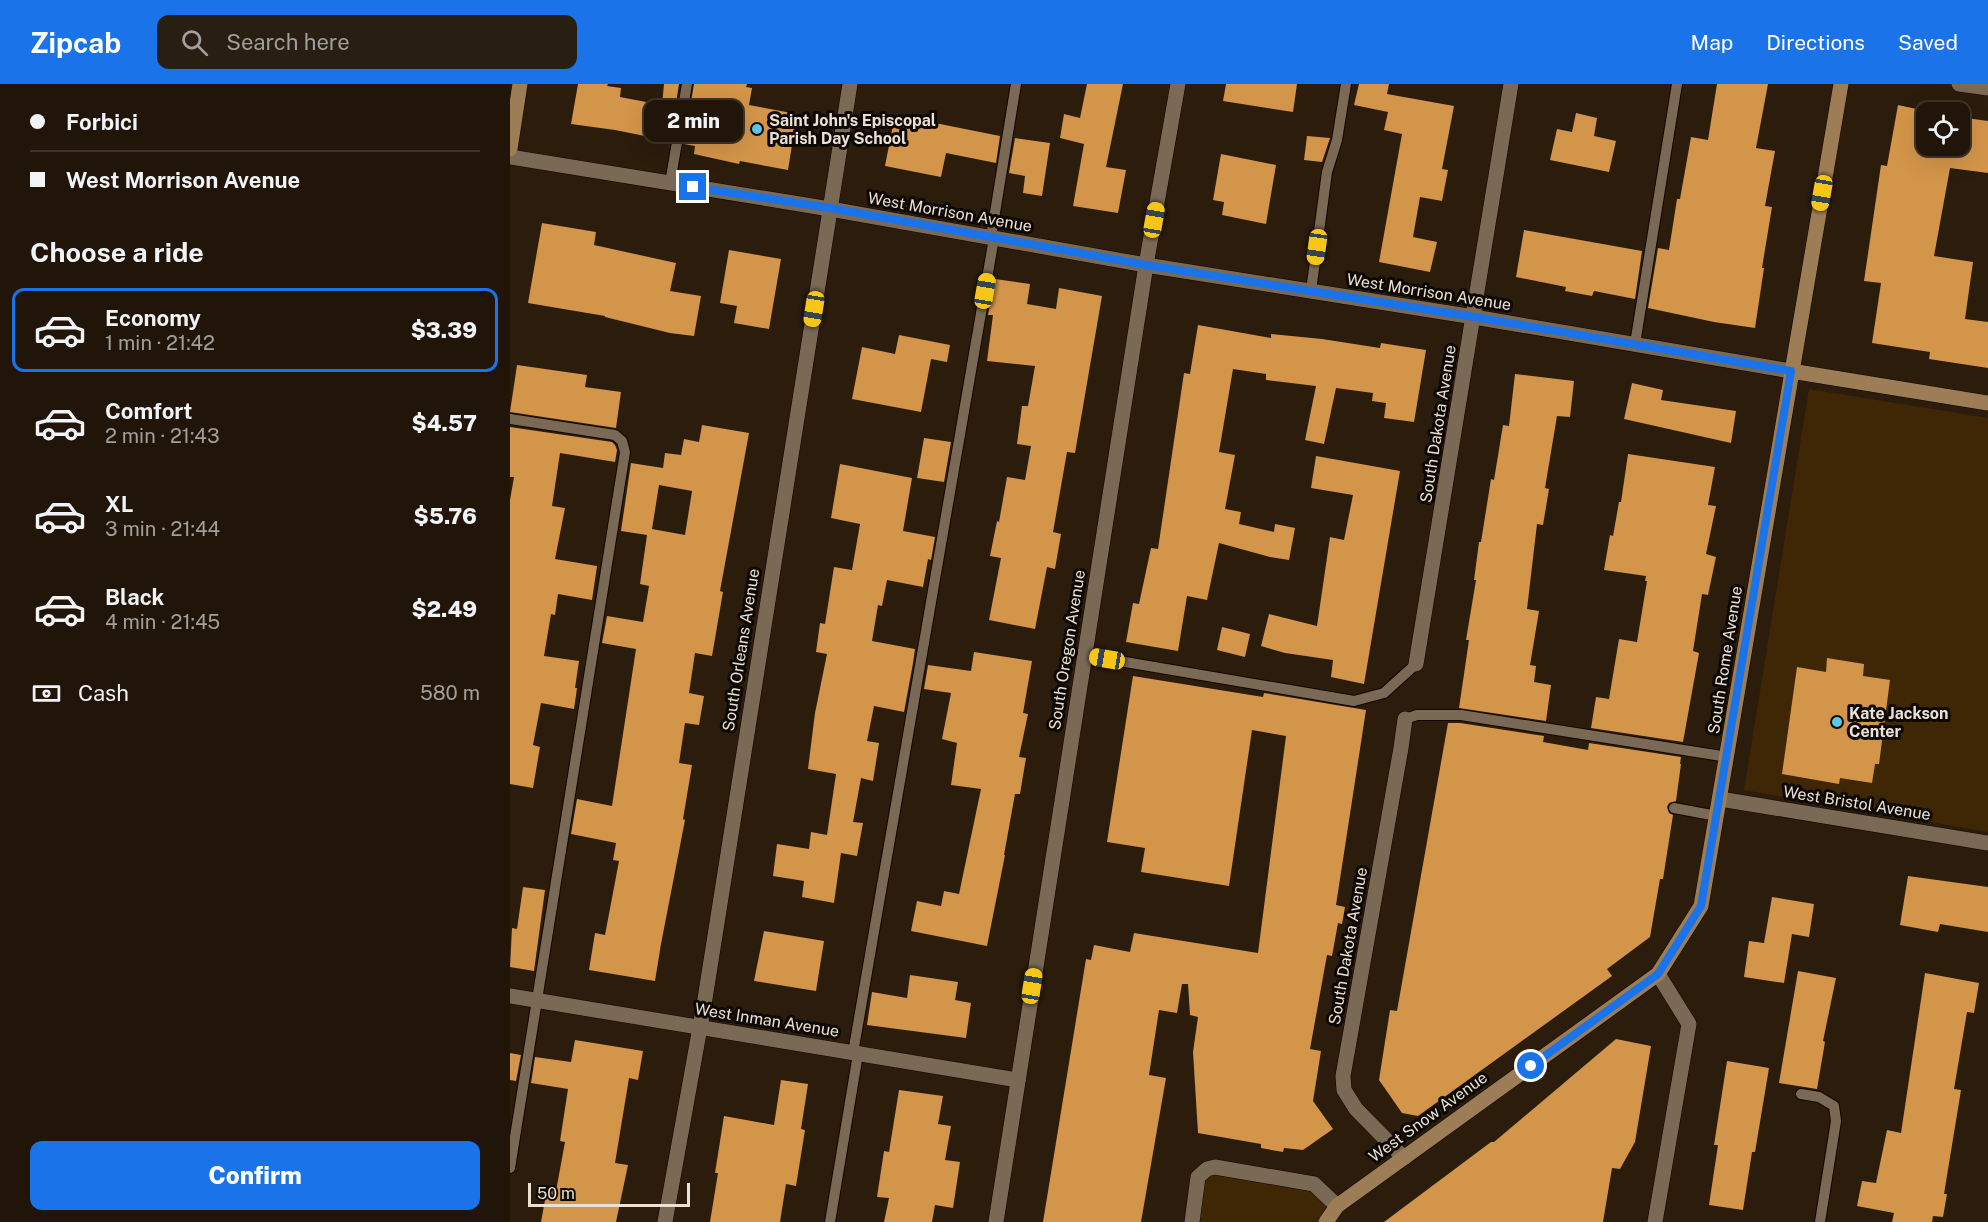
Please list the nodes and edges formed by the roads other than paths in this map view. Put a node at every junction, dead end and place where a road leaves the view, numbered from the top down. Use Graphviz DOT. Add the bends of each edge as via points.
graph roads {
  1 [pos="520,84"];
  2 [pos="687,84"];
  3 [pos="850,84"];
  4 [pos="1016,84"];
  5 [pos="1178,84"];
  6 [pos="1346,84"];
  7 [pos="1511,84"];
  8 [pos="1677,84"];
  9 [pos="1841,84"];
  10 [pos="1959,84"];
  11 [pos="1988,88"];
  12 [pos="510,149"];
  13 [pos="510,157"];
  14 [pos="670,183"];
  15 [pos="830,208"];
  16 [pos="992,238"];
  17 [pos="1146,265"];
  18 [pos="1311,291"];
  19 [pos="1474,317"];
  20 [pos="1635,344"];
  21 [pos="1791,371"];
  22 [pos="1988,404"];
  23 [pos="510,419"];
  24 [pos="1084,655"];
  25 [pos="1416,664"];
  26 [pos="1405,719"];
  27 [pos="1728,757"];
  28 [pos="1720,799"];
  29 [pos="1674,808"];
  30 [pos="1717,816"];
  31 [pos="1988,843"];
  32 [pos="1658,974"];
  33 [pos="510,996"];
  34 [pos="536,1000"];
  35 [pos="699,1027"];
  36 [pos="856,1053"];
  37 [pos="1017,1080"];
  38 [pos="1801,1094"];
  39 [pos="1404,1158"];
  40 [pos="510,1168"];
  41 [pos="1337,1206"];
  42 [pos="665,1222"];
  43 [pos="830,1222"];
  44 [pos="996,1222"];
  45 [pos="1192,1222"];
  46 [pos="1326,1222"];
  47 [pos="1655,1222"];
  48 [pos="1820,1222"];
  1 -- 12 [label="street"];
  2 -- 14 [label="lane"];
  3 -- 15 [label="street, South Orleans Avenue"];
  4 -- 16 [label="lane"];
  5 -- 17 [label="street, South Oregon Avenue"];
  6 -- 18 [label="lane" via="1337,140 1327,172"];
  7 -- 19 [label="street, South Dakota Avenue"];
  8 -- 20 [label="lane"];
  9 -- 21 [label="street, South Rome Avenue"];
  10 -- 11 [label="street"];
  13 -- 14 [label="street, West Morrison Avenue"];
  14 -- 15 [label="street, West Morrison Avenue"];
  15 -- 16 [label="street, West Morrison Avenue"];
  15 -- 35 [label="street, South Orleans Avenue"];
  16 -- 17 [label="street, West Morrison Avenue"];
  16 -- 36 [label="lane"];
  17 -- 18 [label="street, West Morrison Avenue"];
  17 -- 24 [label="street, South Oregon Avenue"];
  18 -- 19 [label="street, West Morrison Avenue"];
  19 -- 20 [label="street, West Morrison Avenue"];
  19 -- 25 [label="street, South Dakota Avenue"];
  20 -- 21 [label="street, West Morrison Avenue"];
  21 -- 22 [label="street, West Morrison Avenue"];
  21 -- 27 [label="street, South Rome Avenue"];
  23 -- 34 [label="lane" via="615,435 625,452"];
  24 -- 25 [label="lane" via="1354,701 1383,693"];
  24 -- 37 [label="street, South Oregon Avenue"];
  26 -- 27 [label="lane" via="1417,715 1461,715"];
  26 -- 39 [label="street, South Dakota Avenue" via="1342,1076 1344,1090 1356,1109"];
  27 -- 28 [label="street, South Rome Avenue"];
  28 -- 30 [label="street, South Rome Avenue"];
  28 -- 31 [label="street, West Bristol Avenue"];
  29 -- 30 [label="lane"];
  30 -- 32 [label="street, South Rome Avenue" via="1701,906"];
  32 -- 39 [label="street, West Snow Avenue"];
  32 -- 47 [label="street" via="1689,1024"];
  33 -- 34 [label="street, West Inman Avenue"];
  34 -- 35 [label="street, West Inman Avenue"];
  34 -- 40 [label="lane"];
  35 -- 36 [label="street, West Inman Avenue"];
  35 -- 42 [label="street, South Orleans Avenue"];
  36 -- 37 [label="street, West Inman Avenue"];
  36 -- 43 [label="lane"];
  37 -- 44 [label="street, South Oregon Avenue"];
  38 -- 48 [label="lane" via="1819,1097 1834,1106 1836,1121"];
  39 -- 41 [label="street, West Snow Avenue"];
  41 -- 45 [label="street" via="1314,1184 1215,1167 1198,1177"];
  41 -- 46 [label="street"];
}
